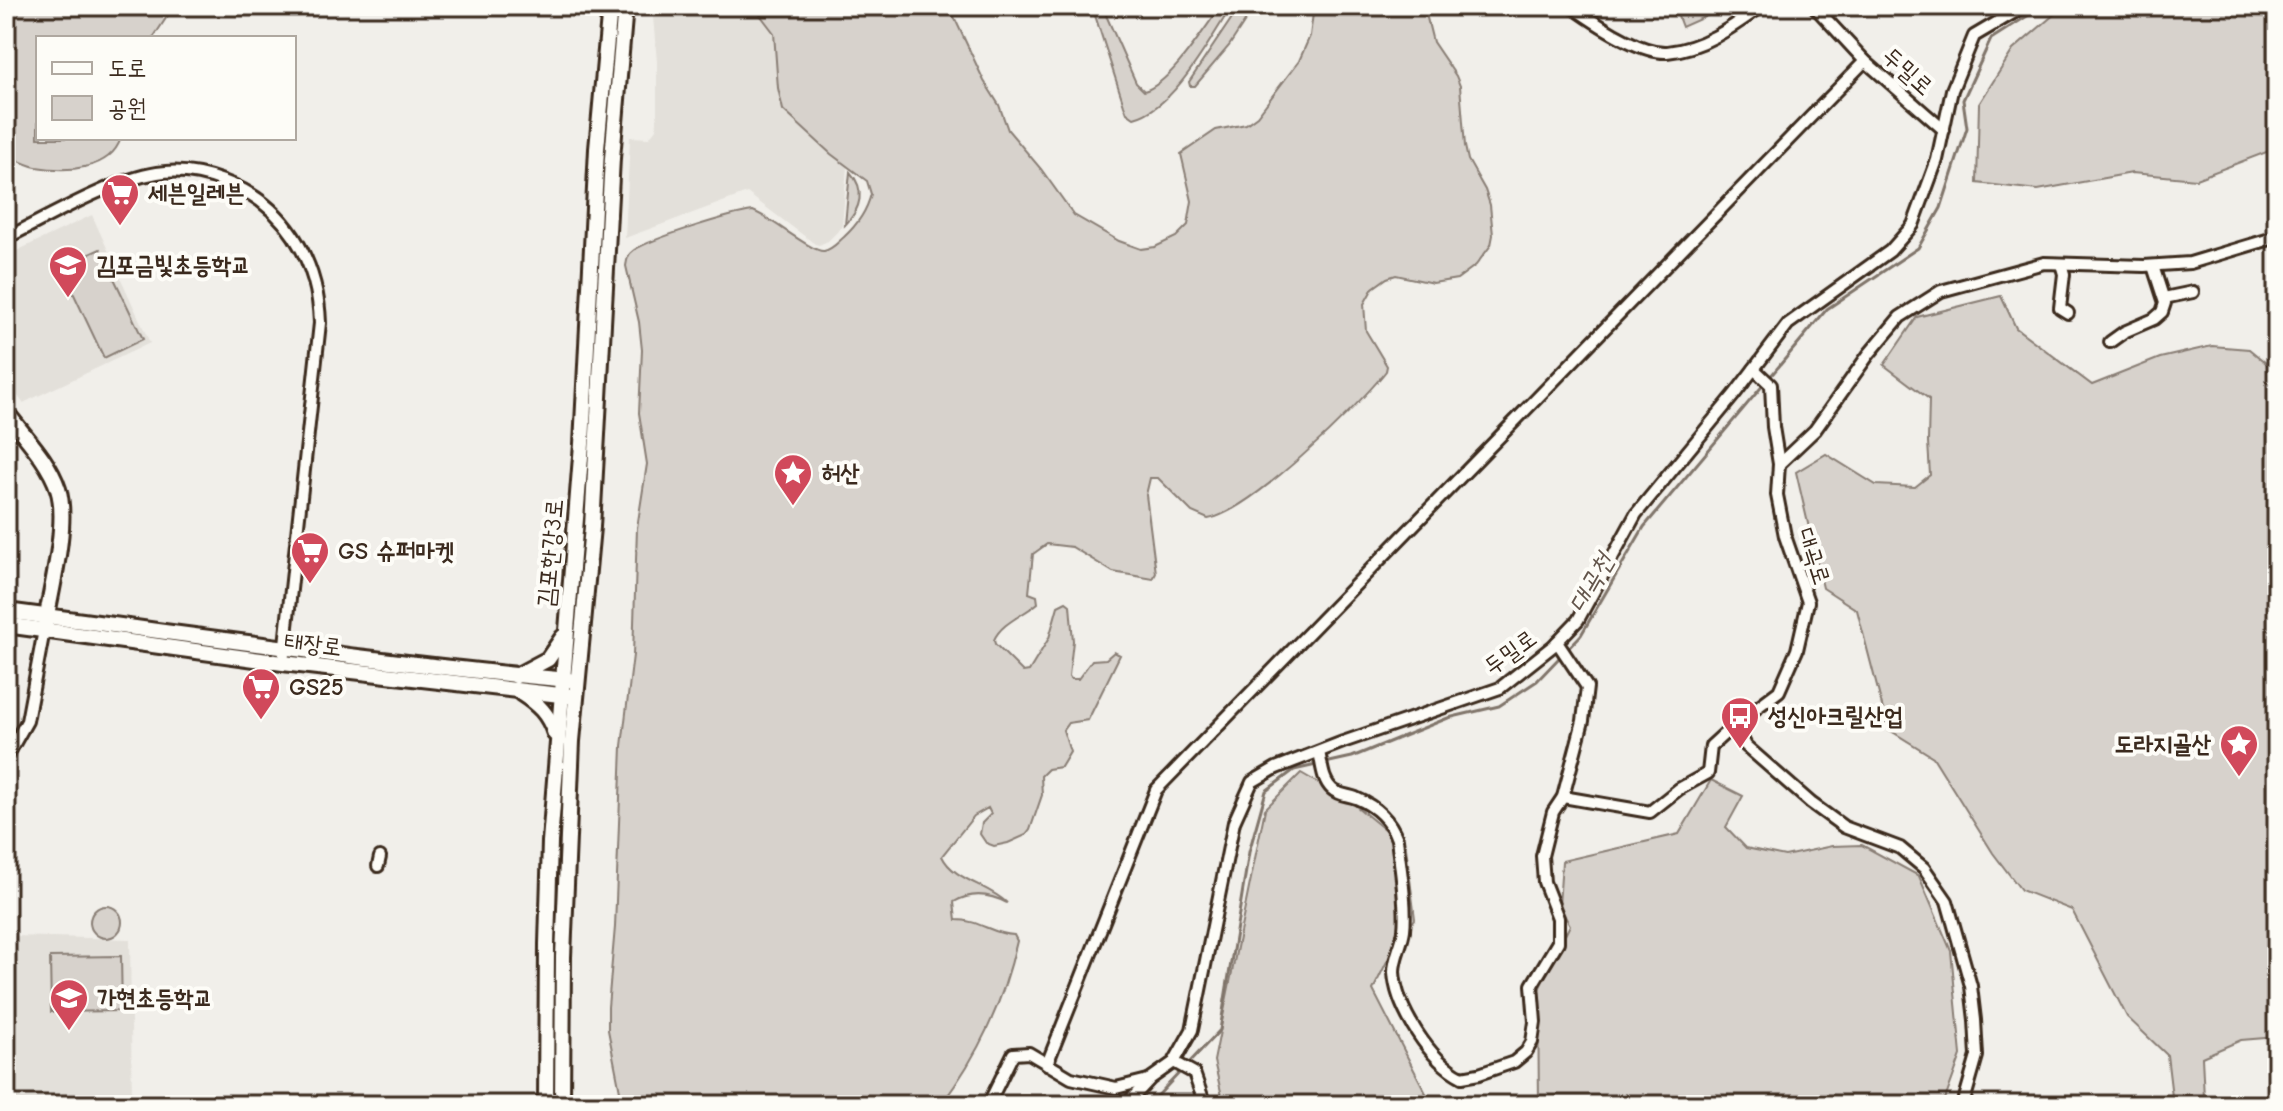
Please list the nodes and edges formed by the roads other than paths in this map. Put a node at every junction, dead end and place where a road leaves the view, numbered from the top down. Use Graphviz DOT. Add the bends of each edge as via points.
graph roads {
  1 [pos="610,6"];
  2 [pos="625,6"];
  3 [pos="1571,6"];
  4 [pos="1762,6"];
  5 [pos="1814,6"];
  6 [pos="2025,6"];
  7 [pos="1865,61"];
  8 [pos="1944,130"];
  9 [pos="2277,237"];
  10 [pos="6,238"];
  11 [pos="2061,264"];
  12 [pos="2153,266"];
  13 [pos="2193,292"];
  14 [pos="2164,298"];
  15 [pos="2068,313"];
  16 [pos="2110,342"];
  17 [pos="1763,377"];
  18 [pos="6,412"];
  19 [pos="1779,464"];
  20 [pos="6,611"];
  21 [pos="46,623"];
  22 [pos="6,625"];
  23 [pos="566,633"];
  24 [pos="1562,649"];
  25 [pos="284,656"];
  26 [pos="516,684"];
  27 [pos="561,687"];
  28 [pos="577,689"];
  29 [pos="1735,724"];
  30 [pos="557,741"];
  31 [pos="1320,755"];
  32 [pos="6,758"];
  33 [pos="1563,797"];
  34 [pos="1176,1063"];
  35 [pos="1047,1064"];
  36 [pos="1150,1079"];
  37 [pos="546,1105"];
  38 [pos="562,1105"];
  39 [pos="988,1105"];
  40 [pos="1126,1105"];
  41 [pos="1205,1105"];
  42 [pos="1963,1105"];
  1 -- 23 [label="street, 김포한강3로"];
  2 -- 28 [label="street, 김포한강3로"];
  3 -- 4 [label="street" via="1602,28 1665,53 1729,31"];
  5 -- 7 [label="street, 두밀로"];
  6 -- 8 [label="street, 두밀로" via="1974,36 1952,90"];
  7 -- 8 [label="street, 두밀로"];
  7 -- 35 [label="street" via="1156,790"];
  8 -- 17 [label="street, 두밀로" via="1913,225 1890,251 1788,324"];
  9 -- 12 [label="street" via="2190,263"];
  10 -- 25 [label="street" via="126,182 177,171 204,174 247,191 292,232 311,268 320,323"];
  11 -- 12 [label="street"];
  11 -- 15 [label="street" via="2060,308"];
  11 -- 19 [label="street" via="2044,263 1941,291 1900,317 1815,430"];
  12 -- 14 [label="street"];
  13 -- 14 [label="street"];
  14 -- 16 [label="street" via="2159,316"];
  17 -- 19 [label="street, 대곡로"];
  17 -- 24 [label="street, 두밀로" via="1636,514"];
  18 -- 21 [label="street" via="46,466 61,501"];
  19 -- 29 [label="street, 대곡로" via="1777,495 1785,536 1808,602 1797,650 1779,691"];
  20 -- 21 [label="street"];
  21 -- 22 [label="street"];
  21 -- 25 [label="street"];
  21 -- 32 [label="street" via="27,721"];
  23 -- 26 [label="street" via="548,659"];
  23 -- 27 [label="street, 김포한강3로"];
  24 -- 31 [label="street, 두밀로" via="1500,688"];
  24 -- 33 [label="street" via="1587,687"];
  25 -- 26 [label="street"];
  26 -- 27 [label="street"];
  26 -- 30 [label="street" via="547,714"];
  27 -- 28 [label="street"];
  27 -- 30 [label="street, 김포한강3로"];
  28 -- 38 [label="street, 김포한강3로" via="566,860"];
  29 -- 33 [label="street, 대곡로" via="1711,746 1708,773 1650,812"];
  29 -- 42 [label="street" via="1746,746 1811,803 1844,827 1900,848 1924,868 1947,901 1975,1020 1977,1056"];
  30 -- 37 [label="street, 김포한강3로" via="547,930"];
  31 -- 33 [label="street" via="1330,788 1370,805 1393,828 1404,929 1395,960 1397,991 1406,1014 1442,1064 1462,1077 1514,1062 1532,1042 1532,985 1558,942 1560,929 1544,882 1542,856 1553,812"];
  31 -- 34 [label="street, 두밀로" via="1276,768 1252,782 1234,822 1192,1030"];
  34 -- 36 [label="street, 두밀로"];
  34 -- 41 [label="street" via="1194,1073"];
  35 -- 36 [label="street" via="1071,1078 1116,1088"];
  35 -- 39 [label="street" via="1029,1053 1013,1054"];
  36 -- 40 [label="street, 두밀로"];
}
